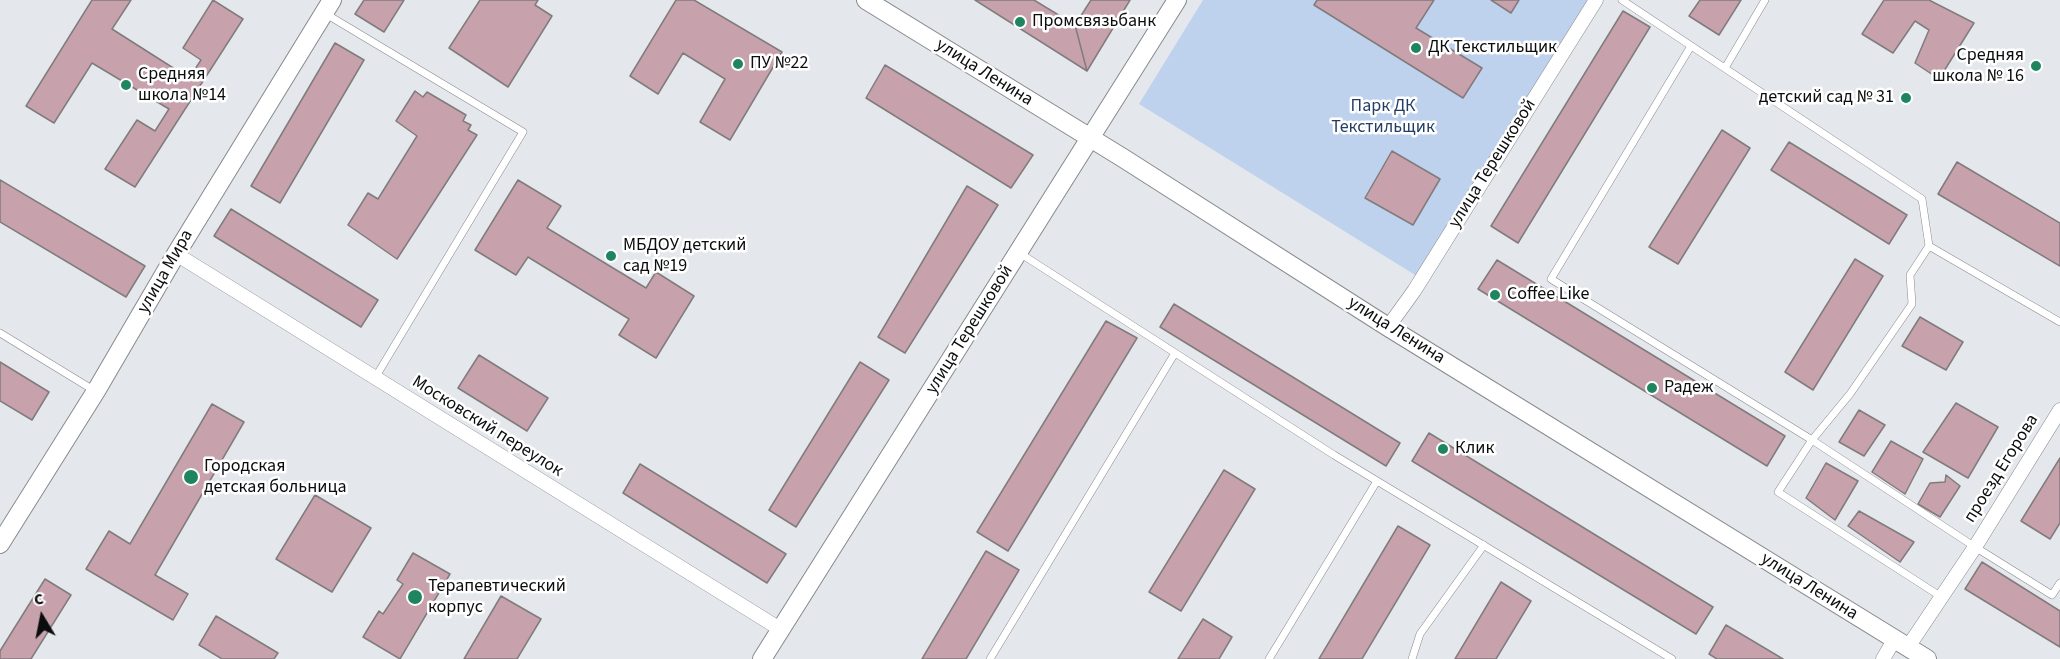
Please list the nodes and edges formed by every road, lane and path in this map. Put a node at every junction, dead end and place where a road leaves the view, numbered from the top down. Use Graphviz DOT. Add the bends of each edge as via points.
graph roads {
  1 [pos="866,0"];
  2 [pos="1177,0"];
  3 [pos="1596,0"];
  4 [pos="1622,0"];
  5 [pos="1765,0"];
  6 [pos="328,6"];
  7 [pos="1691,46"];
  8 [pos="1725,68"];
  9 [pos="1091,139"];
  10 [pos="1929,246"];
  11 [pos="1018,252"];
  12 [pos="176,254"];
  13 [pos="2060,322"];
  14 [pos="1388,327"];
  15 [pos="0,333"];
  16 [pos="1175,353"];
  17 [pos="375,378"];
  18 [pos="96,392"];
  19 [pos="2060,410"];
  20 [pos="1812,440"];
  21 [pos="1377,481"];
  22 [pos="0,544"];
  23 [pos="1484,545"];
  24 [pos="1975,547"];
  25 [pos="2060,583"];
  26 [pos="2052,595"];
  27 [pos="1940,596"];
  28 [pos="2060,600"];
  29 [pos="780,629"];
  30 [pos="1901,643"];
  31 [pos="762,659"];
  32 [pos="990,659"];
  33 [pos="1269,659"];
  34 [pos="1412,659"];
  35 [pos="1672,659"];
  36 [pos="1882,659"];
  37 [pos="1927,659"];
  1 -- 9 [label="street, улица Ленина"];
  2 -- 9 [label="street, улица Терешковой"];
  3 -- 14 [label="street, улица Терешковой"];
  4 -- 7 [label="lane"];
  5 -- 8 [label="lane"];
  6 -- 12 [label="street, улица Мира"];
  6 -- 17 [label="lane" via="523,132"];
  7 -- 8 [label="lane"];
  7 -- 20 [label="lane" via="1551,279"];
  8 -- 10 [label="lane" via="1922,199"];
  9 -- 11 [label="street, улица Терешковой"];
  9 -- 14 [label="street, улица Ленина"];
  10 -- 13 [label="lane"];
  10 -- 20 [label="lane" via="1910,275 1912,304 1850,394"];
  11 -- 16 [label="lane"];
  11 -- 29 [label="street, улица Терешковой"];
  12 -- 17 [label="street, Московский переулок"];
  12 -- 18 [label="street, улица Мира"];
  14 -- 30 [label="street, улица Ленина"];
  15 -- 18 [label="lane"];
  16 -- 21 [label="lane"];
  16 -- 32 [label="lane"];
  17 -- 29 [label="street, Московский переулок"];
  18 -- 22 [label="street, улица Мира"];
  19 -- 24 [label="street, проезд Егорова"];
  20 -- 24 [label="lane"];
  20 -- 27 [label="lane" via="1778,492"];
  21 -- 23 [label="lane"];
  21 -- 33 [label="lane"];
  23 -- 34 [label="lane" via="1420,634"];
  23 -- 35 [label="lane"];
  24 -- 26 [label="lane"];
  24 -- 27 [label="street, проезд Егорова"];
  25 -- 26 [label="lane"];
  26 -- 28 [label="lane"];
  27 -- 30 [label="street, проезд Егорова"];
  29 -- 31 [label="street, улица Терешковой"];
  30 -- 36 [label="street, проезд Егорова"];
  30 -- 37 [label="street, улица Ленина"];
}
